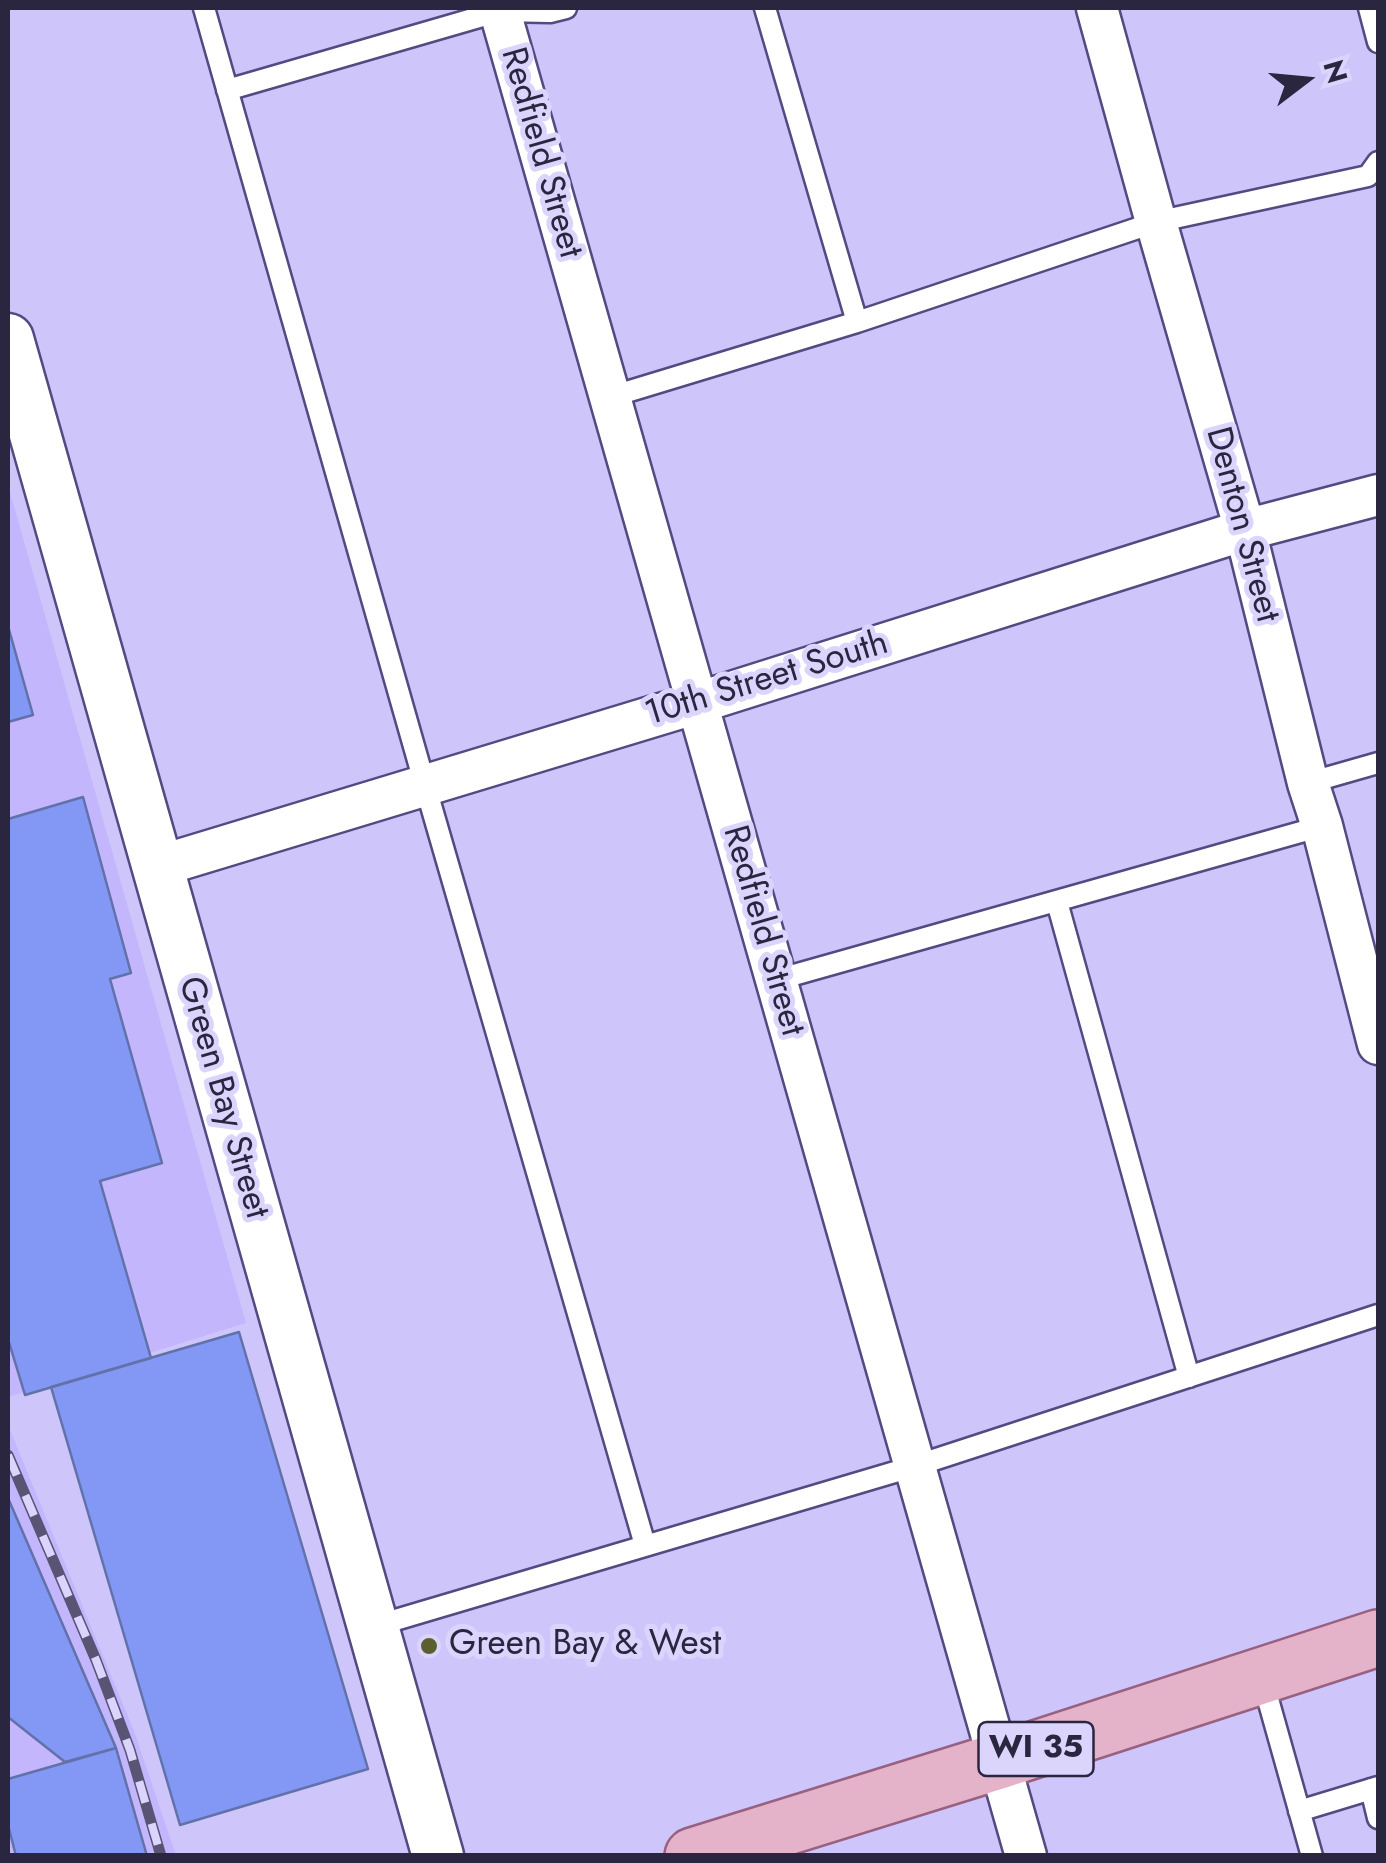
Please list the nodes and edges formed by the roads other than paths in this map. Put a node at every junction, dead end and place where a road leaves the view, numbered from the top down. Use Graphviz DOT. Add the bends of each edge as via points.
graph roads {
  1 [pos="204,8"];
  2 [pos="566,8"];
  3 [pos="766,8"];
  4 [pos="1097,8"];
  5 [pos="1369,8"];
  6 [pos="499,9"];
  7 [pos="1378,42"];
  8 [pos="227,90"];
  9 [pos="1378,162"];
  10 [pos="1156,222"];
  11 [pos="856,322"];
  12 [pos="8,339"];
  13 [pos="610,397"];
  14 [pos="1378,495"];
  15 [pos="1245,530"];
  16 [pos="697,703"];
  17 [pos="1378,763"];
  18 [pos="1308,783"];
  19 [pos="424,785"];
  20 [pos="1322,826"];
  21 [pos="156,867"];
  22 [pos="1057,902"];
  23 [pos="776,980"];
  24 [pos="1377,1028"];
  25 [pos="1378,1314"];
  26 [pos="1189,1376"];
  27 [pos="915,1466"];
  28 [pos="645,1545"];
  29 [pos="373,1626"];
  30 [pos="1378,1638"];
  31 [pos="1261,1676"];
  32 [pos="999,1761"];
  33 [pos="1375,1788"];
  34 [pos="1299,1810"];
  35 [pos="1378,1818"];
  36 [pos="438,1856"];
  37 [pos="692,1856"];
  38 [pos="1026,1856"];
  39 [pos="1312,1856"];
  1 -- 8 [label="lane"];
  2 -- 6 [label="lane"];
  3 -- 11 [label="lane"];
  4 -- 10 [label="street, Denton Street"];
  5 -- 7 [label="lane"];
  6 -- 8 [label="lane"];
  6 -- 13 [label="street, Redfield Street"];
  8 -- 19 [label="lane"];
  9 -- 10 [label="lane" via="1368,176"];
  10 -- 11 [label="lane"];
  10 -- 15 [label="street, Denton Street"];
  11 -- 13 [label="lane"];
  12 -- 21 [label="street, Green Bay Street"];
  13 -- 16 [label="street, Redfield Street"];
  14 -- 15 [label="street, 10th Street South"];
  15 -- 16 [label="street, 10th Street South"];
  15 -- 18 [label="street, Denton Street"];
  16 -- 19 [label="street, 10th Street South"];
  16 -- 23 [label="street, Redfield Street"];
  17 -- 18 [label="lane"];
  18 -- 20 [label="street, Denton Street"];
  19 -- 21 [label="street, 10th Street South"];
  19 -- 28 [label="lane"];
  20 -- 22 [label="lane"];
  20 -- 24 [label="street, Denton Street"];
  21 -- 29 [label="street, Green Bay Street"];
  22 -- 23 [label="lane"];
  22 -- 26 [label="lane"];
  23 -- 27 [label="street, Redfield Street"];
  25 -- 26 [label="lane"];
  26 -- 27 [label="lane"];
  27 -- 28 [label="lane"];
  27 -- 32 [label="street, Redfield Street"];
  28 -- 29 [label="lane"];
  29 -- 36 [label="street, Green Bay Street"];
  30 -- 31 [label="main road, WI 35"];
  31 -- 32 [label="main road, WI 35"];
  31 -- 34 [label="lane"];
  32 -- 37 [label="main road, WI 35"];
  32 -- 38 [label="street, Redfield Street"];
  33 -- 34 [label="lane"];
  33 -- 35 [label="lane"];
  34 -- 39 [label="lane"];
}
